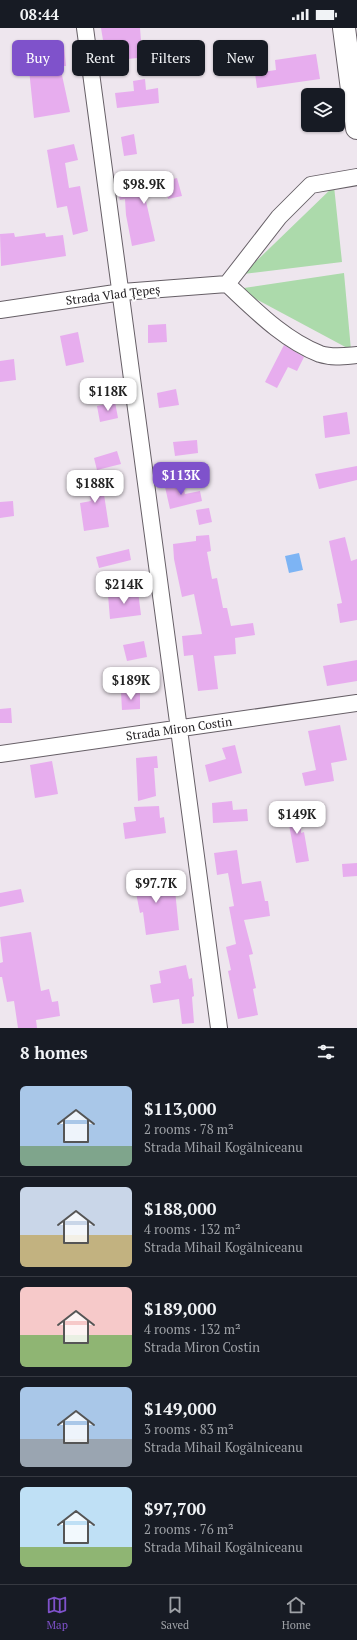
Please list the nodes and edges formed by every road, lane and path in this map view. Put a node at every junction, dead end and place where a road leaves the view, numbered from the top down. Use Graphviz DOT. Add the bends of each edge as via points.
graph roads {
  1 [pos="85,28"];
  2 [pos="344,28"];
  3 [pos="357,128"];
  4 [pos="357,177"];
  5 [pos="227,284"];
  6 [pos="122,292"];
  7 [pos="0,310"];
  8 [pos="357,355"];
  9 [pos="357,703"];
  10 [pos="181,729"];
  11 [pos="0,754"];
  12 [pos="219,1028"];
  1 -- 6 [label="street"];
  2 -- 3 [label="main road"];
  4 -- 5 [label="street" via="311,185 279,217"];
  5 -- 6 [label="street, Strada Vlad Țepeș"];
  5 -- 8 [label="street" via="258,313 304,346 332,356"];
  6 -- 7 [label="street, Strada Vlad Țepeș"];
  6 -- 10 [label="street"];
  9 -- 10 [label="street, Strada Miron Costin"];
  10 -- 11 [label="street, Strada Miron Costin"];
  10 -- 12 [label="street"];
}
